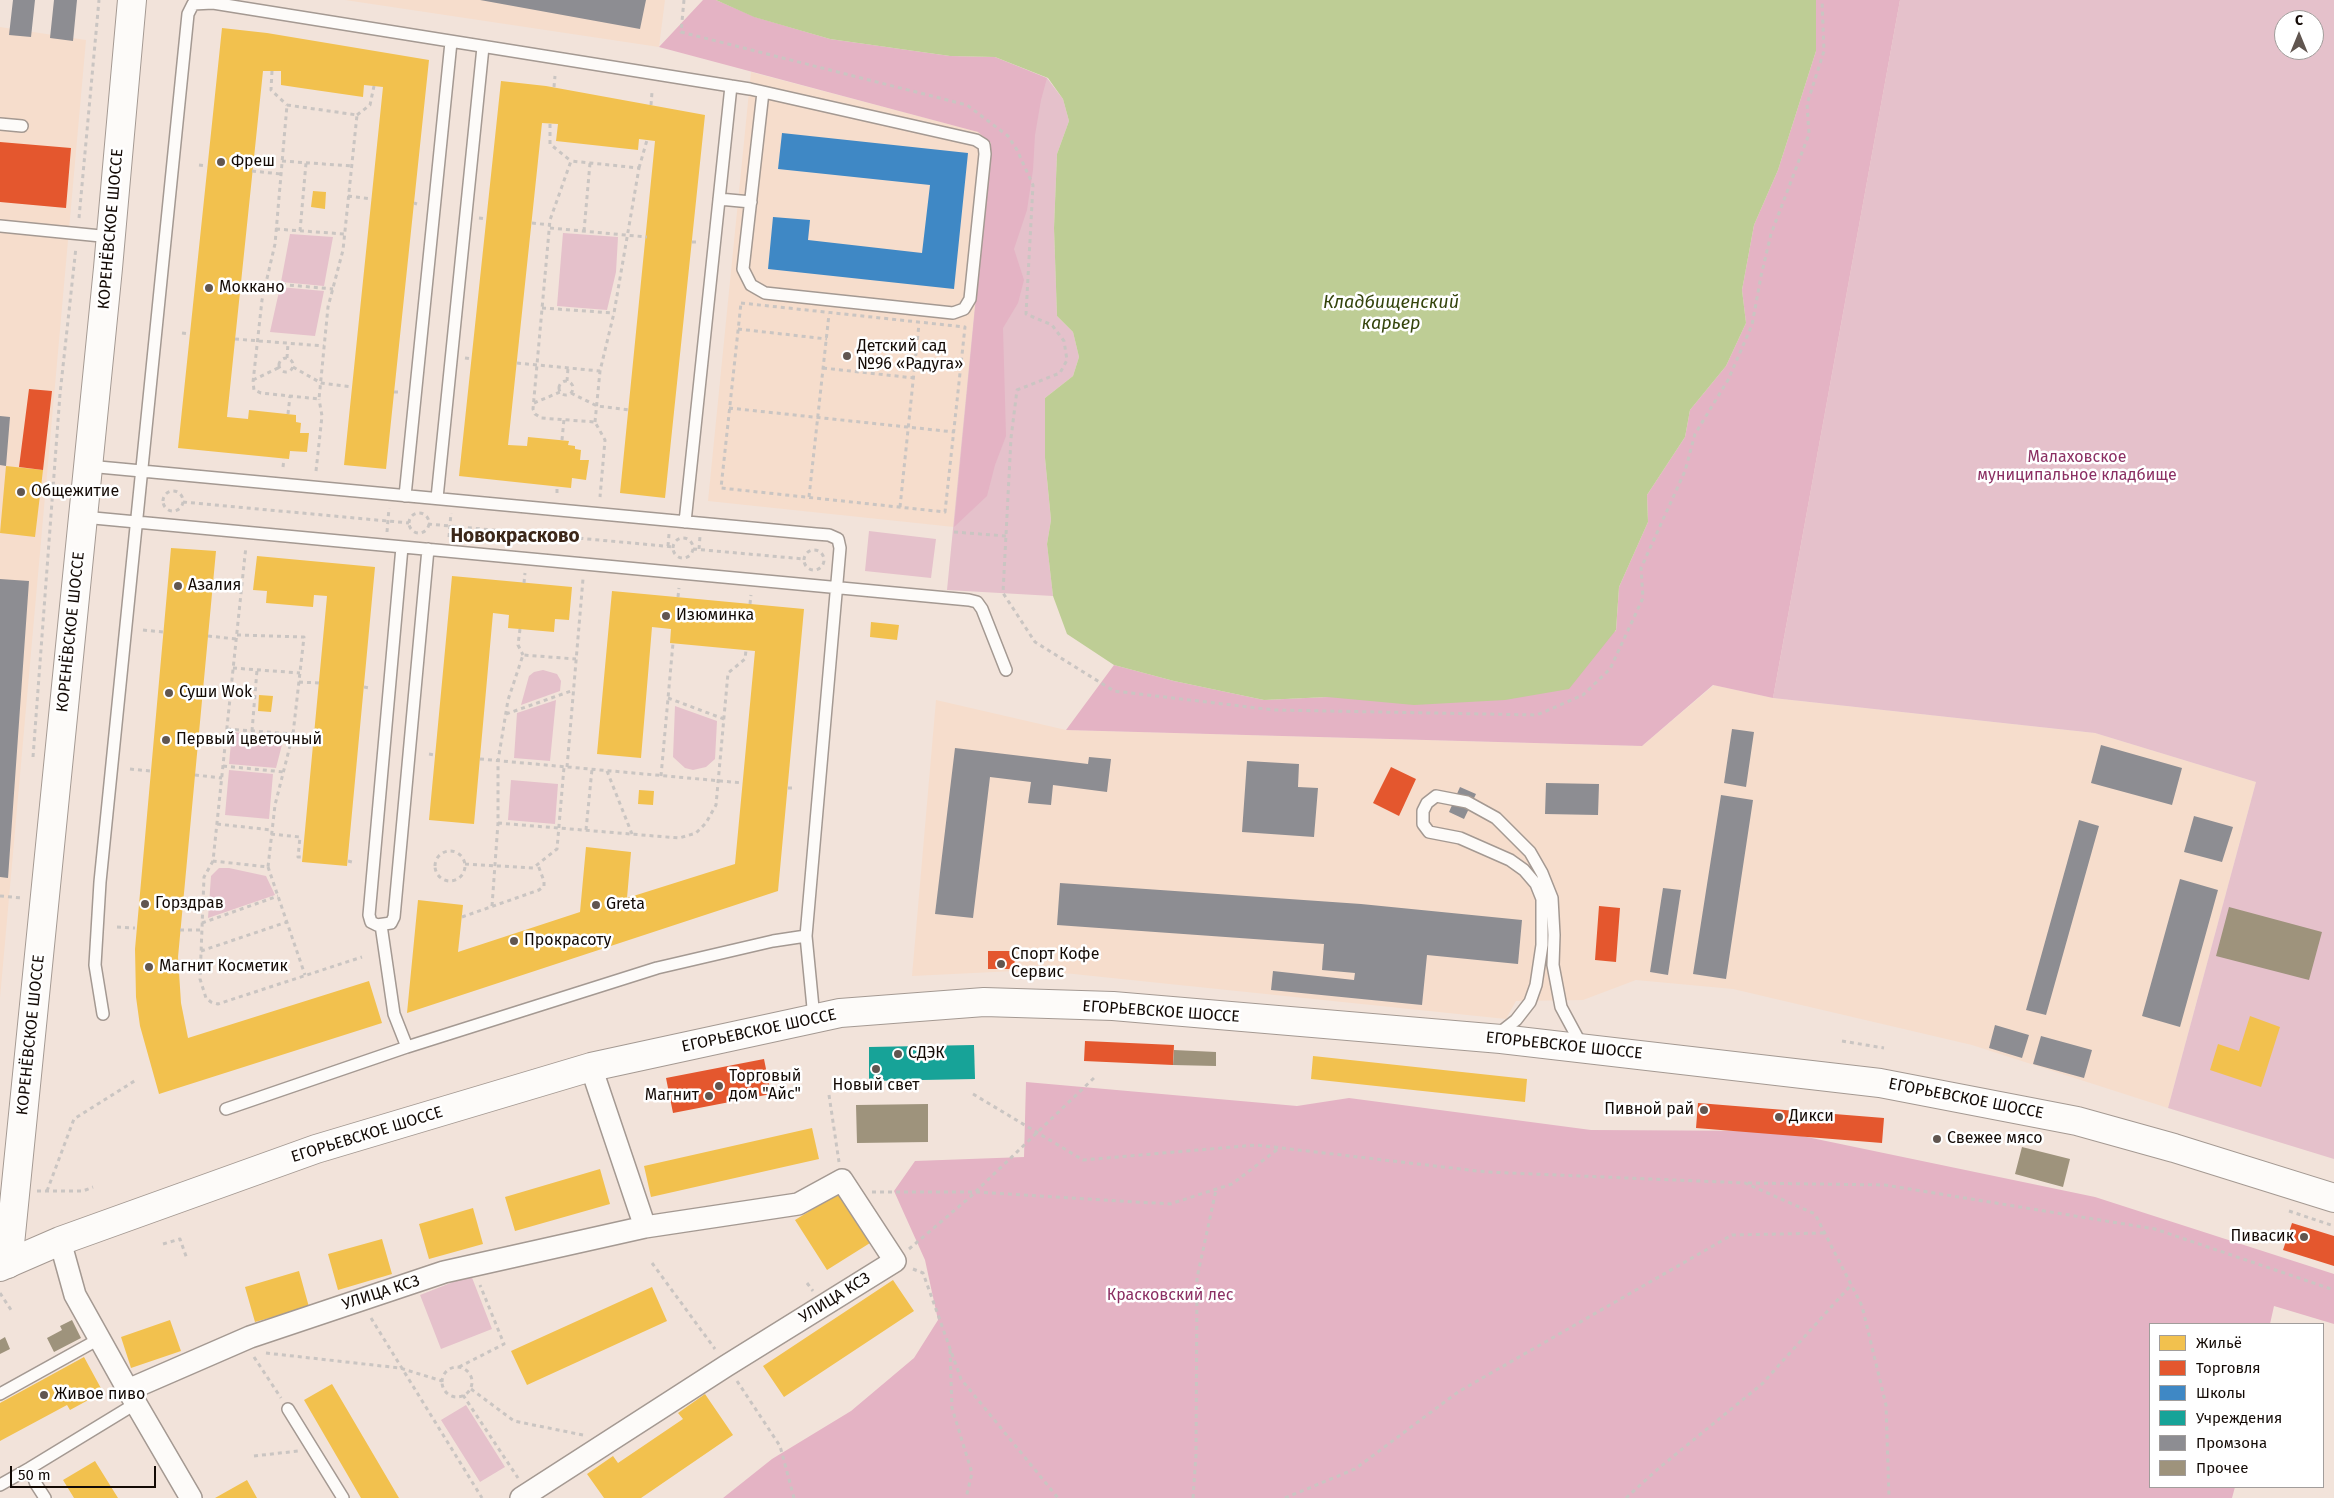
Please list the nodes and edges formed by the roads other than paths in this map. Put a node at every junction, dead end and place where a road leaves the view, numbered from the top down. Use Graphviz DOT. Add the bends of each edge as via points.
graph roads {
  1 [pos="132,0"];
  2 [pos="451,42"];
  3 [pos="483,46"];
  4 [pos="731,86"];
  5 [pos="763,92"];
  6 [pos="0,124"];
  7 [pos="22,126"];
  8 [pos="719,199"];
  9 [pos="751,202"];
  10 [pos="0,226"];
  11 [pos="111,237"];
  12 [pos="88,466"];
  13 [pos="142,471"];
  14 [pos="405,496"];
  15 [pos="436,498"];
  16 [pos="82,517"];
  17 [pos="137,522"];
  18 [pos="685,522"];
  19 [pos="402,547"];
  20 [pos="428,549"];
  21 [pos="836,588"];
  22 [pos="1006,670"];
  23 [pos="381,925"];
  24 [pos="806,936"];
  25 [pos="103,1014"];
  26 [pos="814,1018"];
  27 [pos="1491,1039"];
  28 [pos="406,1047"];
  29 [pos="1583,1048"];
  30 [pos="591,1067"];
  31 [pos="226,1109"];
  32 [pos="2334,1198"];
  33 [pos="645,1227"];
  34 [pos="60,1242"];
  35 [pos="4,1265"];
  36 [pos="99,1339"];
  37 [pos="0,1394"];
  38 [pos="132,1397"];
  39 [pos="288,1409"];
  40 [pos="30,1468"];
  41 [pos="0,1485"];
  42 [pos="524,1496"];
  43 [pos="45,1498"];
  44 [pos="191,1498"];
  45 [pos="343,1498"];
  1 -- 11 [label="main road, КОРЕНЁВСКОЕ ШОССЕ"];
  2 -- 3 [label="lane"];
  2 -- 13 [label="lane" via="213,3 193,4 188,14"];
  2 -- 14 [label="lane"];
  3 -- 4 [label="lane"];
  3 -- 15 [label="lane"];
  4 -- 5 [label="lane"];
  4 -- 8 [label="lane"];
  5 -- 9 [label="lane"];
  5 -- 9 [label="lane" via="976,140 984,145 970,299 964,309 953,313 765,293 751,285 743,269"];
  6 -- 7 [label="lane"];
  8 -- 9 [label="lane"];
  8 -- 18 [label="lane"];
  10 -- 11 [label="lane"];
  11 -- 12 [label="main road, КОРЕНЁВСКОЕ ШОССЕ"];
  12 -- 13 [label="lane"];
  12 -- 16 [label="main road, КОРЕНЁВСКОЕ ШОССЕ"];
  13 -- 14 [label="lane"];
  13 -- 17 [label="lane"];
  14 -- 15 [label="lane"];
  15 -- 18 [label="lane"];
  16 -- 17 [label="lane"];
  16 -- 35 [label="main road, КОРЕНЁВСКОЕ ШОССЕ"];
  17 -- 19 [label="lane"];
  17 -- 25 [label="lane" via="100,882 95,965"];
  18 -- 21 [label="lane" via="828,535 838,539"];
  19 -- 20 [label="lane"];
  19 -- 23 [label="lane" via="369,915 371,922"];
  20 -- 21 [label="lane"];
  20 -- 23 [label="lane" via="394,917 391,923"];
  21 -- 22 [label="lane" via="976,602 982,609"];
  21 -- 24 [label="lane"];
  23 -- 28 [label="lane" via="394,1014"];
  24 -- 26 [label="lane"];
  24 -- 28 [label="lane" via="657,968"];
  26 -- 27 [label="main road, ЕГОРЬЕВСКОЕ ШОССЕ" via="840,1013 984,1002 1112,1006"];
  26 -- 30 [label="main road, ЕГОРЬЕВСКОЕ ШОССЕ"];
  27 -- 29 [label="main road, ЕГОРЬЕВСКОЕ ШОССЕ"];
  27 -- 29 [label="lane" via="1516,1020 1530,1002 1542,945 1542,899 1536,884 1510,860 1460,838 1429,832 1423,824 1423,811 1427,802 1436,796 1466,802 1496,818 1530,852 1552,898 1553,965 1561,1007"];
  28 -- 31 [label="lane"];
  29 -- 32 [label="main road, ЕГОРЬЕВСКОЕ ШОССЕ" via="1887,1084 2077,1121"];
  30 -- 33 [label="street"];
  30 -- 34 [label="main road, ЕГОРЬЕВСКОЕ ШОССЕ" via="316,1149"];
  33 -- 38 [label="street, УЛИЦА КСЗ" via="444,1272 250,1337"];
  33 -- 42 [label="street, УЛИЦА КСЗ" via="798,1204 846,1186 894,1261"];
  34 -- 35 [label="main road, ЕГОРЬЕВСКОЕ ШОССЕ"];
  34 -- 36 [label="street" via="75,1295"];
  36 -- 37 [label="lane"];
  36 -- 38 [label="street"];
  38 -- 40 [label="lane"];
  38 -- 44 [label="street"];
  39 -- 45 [label="lane"];
  40 -- 41 [label="lane"];
  40 -- 43 [label="lane"];
}
